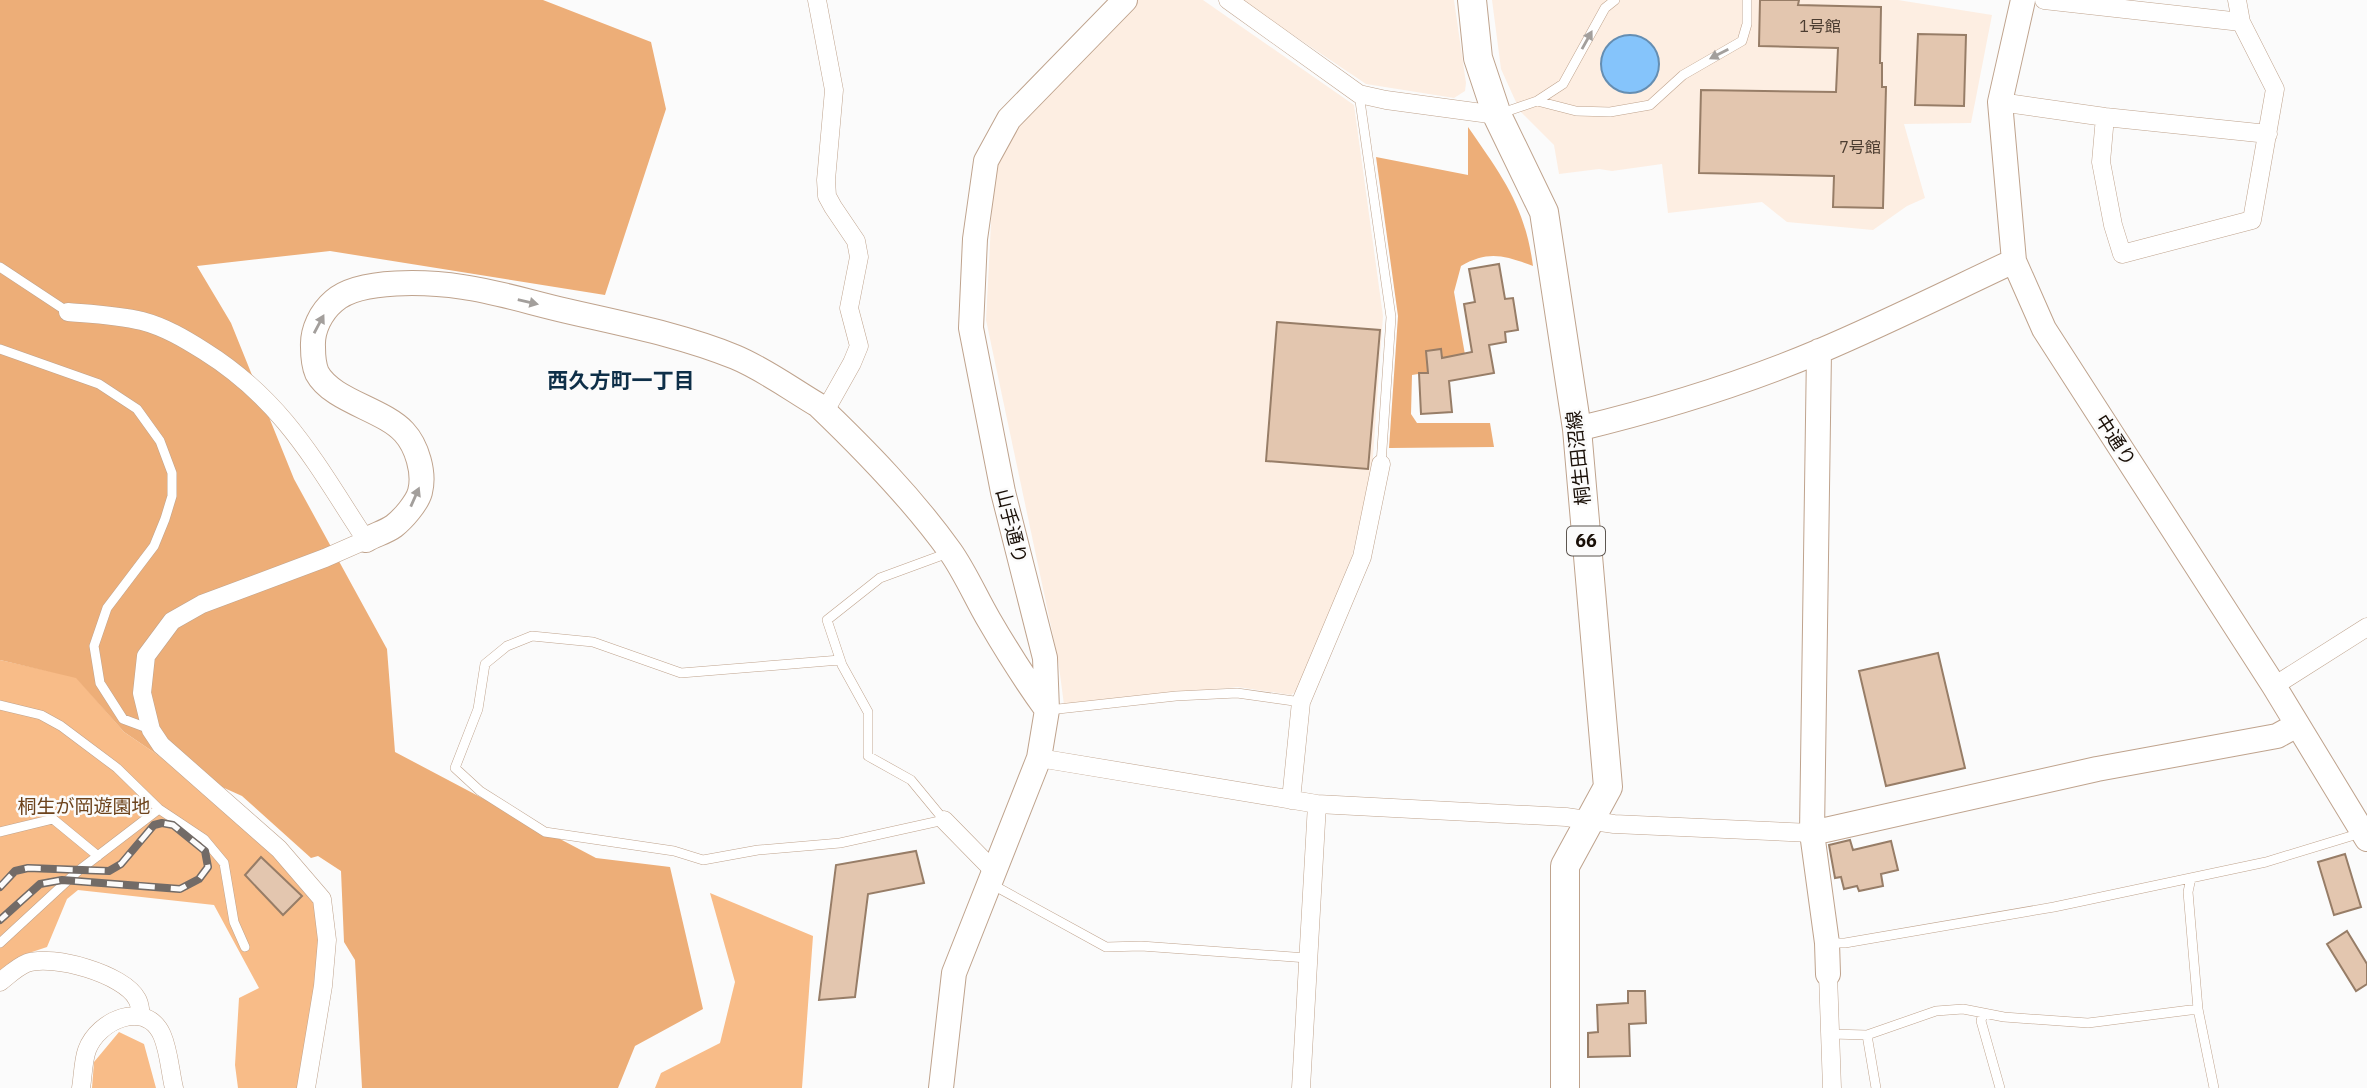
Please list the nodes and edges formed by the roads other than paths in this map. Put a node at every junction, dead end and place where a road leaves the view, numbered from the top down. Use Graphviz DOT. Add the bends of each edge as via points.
graph roads {
  1 [pos="817,0"];
  2 [pos="1125,0"];
  3 [pos="1228,0"];
  4 [pos="1472,0"];
  5 [pos="1615,0"];
  6 [pos="1747,0"];
  7 [pos="2023,0"];
  8 [pos="2044,0"];
  9 [pos="2237,0"];
  10 [pos="2241,22"];
  11 [pos="1359,94"];
  12 [pos="1537,101"];
  13 [pos="2000,102"];
  14 [pos="1497,115"];
  15 [pos="2105,117"];
  16 [pos="2268,134"];
  17 [pos="2014,261"];
  18 [pos="0,267"];
  19 [pos="68,312"];
  20 [pos="0,349"];
  21 [pos="1819,351"];
  22 [pos="825,411"];
  23 [pos="1577,429"];
  24 [pos="1381,464"];
  25 [pos="366,540"];
  26 [pos="950,552"];
  27 [pos="2367,627"];
  28 [pos="840,660"];
  29 [pos="2274,687"];
  30 [pos="1301,702"];
  31 [pos="0,705"];
  32 [pos="1046,710"];
  33 [pos="2297,725"];
  34 [pos="151,730"];
  35 [pos="1039,758"];
  36 [pos="1291,800"];
  37 [pos="1317,804"];
  38 [pos="159,809"];
  39 [pos="1591,819"];
  40 [pos="944,820"];
  41 [pos="0,832"];
  42 [pos="1812,833"];
  43 [pos="2365,836"];
  44 [pos="98,856"];
  45 [pos="991,876"];
  46 [pos="2191,877"];
  47 [pos="0,943"];
  48 [pos="1827,943"];
  49 [pos="245,947"];
  50 [pos="1307,958"];
  51 [pos="1828,974"];
  52 [pos="0,982"];
  53 [pos="2198,1009"];
  54 [pos="1983,1013"];
  55 [pos="141,1015"];
  56 [pos="1831,1034"];
  57 [pos="1867,1035"];
  58 [pos="81,1088"];
  59 [pos="174,1088"];
  60 [pos="306,1088"];
  61 [pos="941,1088"];
  62 [pos="1301,1088"];
  63 [pos="1565,1088"];
  64 [pos="1832,1088"];
  65 [pos="1876,1088"];
  66 [pos="2000,1088"];
  67 [pos="2214,1088"];
  1 -- 22 [label="street" via="834,90 827,195 856,241 859,257 849,307 859,346"];
  2 -- 32 [label="street, 山手通り" via="1009,119 986,161 975,239 971,328 1003,492 1045,657"];
  3 -- 11 [label="street"];
  4 -- 14 [label="main road, 桐生田沼線 / 66" via="1478,58"];
  12 -- 5 [label="lane, one-way" via="1563,84 1605,8"];
  6 -- 12 [label="lane, one-way" via="1742,41 1683,75 1650,105 1611,112 1576,111"];
  7 -- 13 [label="street, 中通り"];
  8 -- 10 [label="street"];
  9 -- 10 [label="street"];
  10 -- 16 [label="street" via="2275,89"];
  11 -- 14 [label="street"];
  11 -- 24 [label="lane" via="1391,317"];
  12 -- 14 [label="lane"];
  13 -- 15 [label="street"];
  13 -- 17 [label="street, 中通り"];
  14 -- 23 [label="main road, 桐生田沼線 / 66" via="1544,212"];
  15 -- 16 [label="street"];
  15 -- 16 [label="street" via="2101,162 2122,254 2252,220"];
  17 -- 21 [label="street"];
  17 -- 29 [label="street, 中通り" via="2044,328"];
  18 -- 19 [label="lane"];
  19 -- 25 [label="street" via="143,321 176,333 235,370 289,424"];
  20 -- 34 [label="lane" via="99,384 137,409 160,441 172,473 165,519 154,546 107,608 94,646 100,683 123,719"];
  21 -- 23 [label="street" via="1709,393"];
  21 -- 42 [label="street"];
  25 -- 22 [label="street, one-way" via="394,526 411,507 420,493 420,472 417,452 405,433 331,388 317,373 313,335 333,302 349,291 374,285 462,286 643,328 738,359"];
  22 -- 26 [label="street" via="895,484"];
  23 -- 39 [label="main road, 桐生田沼線 / 66" via="1608,787"];
  24 -- 30 [label="street" via="1362,557"];
  25 -- 34 [label="street" via="202,604 172,621 146,656 142,693"];
  26 -- 28 [label="lane" via="880,578 827,620"];
  26 -- 32 [label="street"];
  27 -- 29 [label="street"];
  28 -- 40 [label="lane" via="868,712 868,756 911,780"];
  28 -- 40 [label="lane" via="681,673 593,642 532,635 507,646 485,664 478,709 455,768 480,791 545,832 674,851 703,860 840,843"];
  29 -- 33 [label="street, 中通り"];
  30 -- 32 [label="lane" via="1237,693"];
  30 -- 36 [label="street"];
  31 -- 38 [label="lane" via="41,715 61,726 117,768"];
  32 -- 35 [label="street, 山手通り"];
  33 -- 42 [label="street" via="2277,736 2097,769"];
  33 -- 43 [label="street, 中通り"];
  34 -- 60 [label="street" via="279,849 322,899 326,952"];
  35 -- 36 [label="street"];
  35 -- 45 [label="street, 山手通り"];
  36 -- 37 [label="street"];
  37 -- 39 [label="street"];
  37 -- 50 [label="street"];
  38 -- 44 [label="lane"];
  38 -- 49 [label="lane" via="204,839 225,863 233,922"];
  39 -- 42 [label="street"];
  39 -- 63 [label="main road, 桐生田沼線 / 66" via="1565,866"];
  40 -- 45 [label="street"];
  41 -- 44 [label="lane" via="53,819"];
  42 -- 48 [label="street"];
  43 -- 46 [label="lane"];
  44 -- 47 [label="lane"];
  45 -- 50 [label="lane" via="1106,947"];
  45 -- 61 [label="street, 山手通り" via="954,973"];
  46 -- 48 [label="lane" via="2054,907"];
  46 -- 53 [label="lane"];
  48 -- 51 [label="street"];
  50 -- 62 [label="street"];
  51 -- 56 [label="street"];
  52 -- 55 [label="street" via="29,962 68,963 124,985 137,997"];
  53 -- 54 [label="lane" via="2088,1023"];
  53 -- 67 [label="lane"];
  54 -- 57 [label="lane" via="1936,1011"];
  54 -- 66 [label="lane" via="1981,1021"];
  55 -- 58 [label="street" via="111,1021 99,1030 87,1050"];
  55 -- 59 [label="street" via="162,1034"];
  56 -- 57 [label="lane"];
  56 -- 64 [label="street"];
  57 -- 65 [label="lane"];
}
